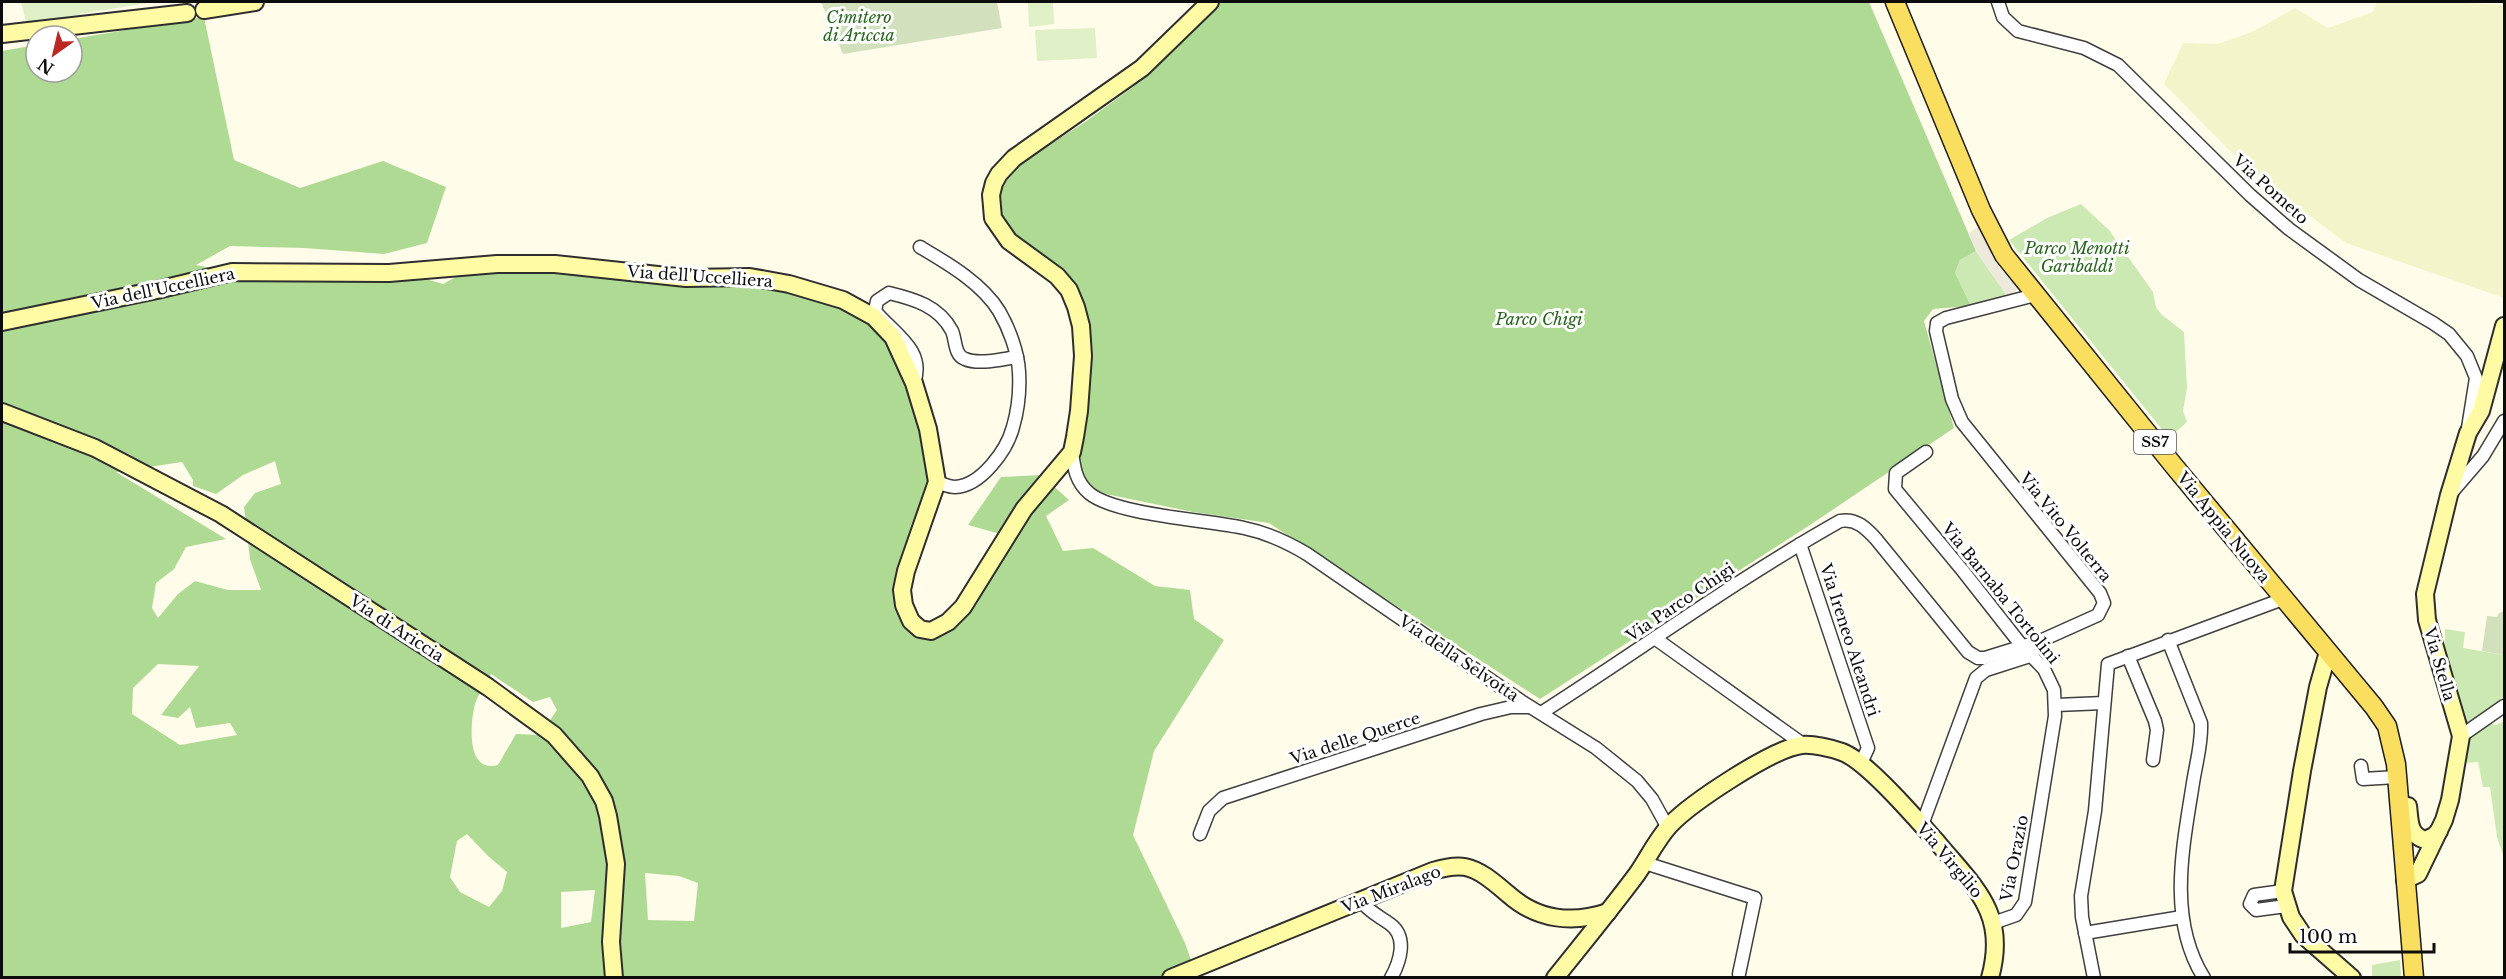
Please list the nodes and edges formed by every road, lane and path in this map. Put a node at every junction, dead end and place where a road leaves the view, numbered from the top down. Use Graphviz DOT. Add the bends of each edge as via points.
graph roads {
  1 [pos="242,2"];
  2 [pos="1210,2"];
  3 [pos="1896,2"];
  4 [pos="1998,2"];
  5 [pos="182,5"];
  6 [pos="205,6"];
  7 [pos="2,34"];
  8 [pos="920,247"];
  9 [pos="2035,295"];
  10 [pos="2,322"];
  11 [pos="2505,326"];
  12 [pos="1017,357"];
  13 [pos="915,383"];
  14 [pos="2,412"];
  15 [pos="2505,421"];
  16 [pos="2468,433"];
  17 [pos="1072,452"];
  18 [pos="1926,452"];
  19 [pos="937,482"];
  20 [pos="2449,495"];
  21 [pos="1840,521"];
  22 [pos="1800,544"];
  23 [pos="2283,599"];
  24 [pos="1656,639"];
  25 [pos="2168,640"];
  26 [pos="2022,646"];
  27 [pos="2328,652"];
  28 [pos="2032,655"];
  29 [pos="2128,656"];
  30 [pos="2348,675"];
  31 [pos="2318,687"];
  32 [pos="2104,703"];
  33 [pos="2056,705"];
  34 [pos="2505,706"];
  35 [pos="1541,713"];
  36 [pos="2387,726"];
  37 [pos="2461,736"];
  38 [pos="1804,745"];
  39 [pos="1864,755"];
  40 [pos="2153,760"];
  41 [pos="2361,766"];
  42 [pos="2397,777"];
  43 [pos="2044,782"];
  44 [pos="1922,825"];
  45 [pos="1668,828"];
  46 [pos="2439,831"];
  47 [pos="1200,834"];
  48 [pos="1645,863"];
  49 [pos="2405,880"];
  50 [pos="1360,900"];
  51 [pos="1609,912"];
  52 [pos="2181,917"];
  53 [pos="1994,923"];
  54 [pos="2085,933"];
  55 [pos="1742,976"];
  56 [pos="614,978"];
  57 [pos="1171,978"];
  58 [pos="1391,978"];
  59 [pos="1555,978"];
  60 [pos="1990,978"];
  61 [pos="2094,978"];
  62 [pos="2204,978"];
  63 [pos="2352,978"];
  64 [pos="2414,978"];
  1 -- 6 [label="street"];
  2 -- 17 [label="street" via="1142,68 1014,158 994,183 991,206 998,228 1015,247 1061,280 1080,317 1082,384"];
  3 -- 9 [label="main road, Via Appia Nuova / SS7" via="1976,199 2004,255"];
  4 -- 16 [label="street, Via Pometo" via="2003,16 2018,31 2076,45 2115,63 2289,229 2359,280 2449,334 2467,356 2476,378"];
  5 -- 6 [label="street" via="195,15"];
  5 -- 7 [label="street" via="148,17"];
  8 -- 12 [label="street" via="993,302"];
  9 -- 23 [label="main road, Via Appia Nuova / SS7"];
  9 -- 26 [label="street, Via Vito Volterra" via="1946,318 1935,327 1952,399 1963,425 2103,599 2103,609 2094,618"];
  10 -- 13 [label="street, Via dell'Uccelliera" via="242,271 389,273 545,264 673,277 741,276 789,284 866,311 893,337"];
  11 -- 16 [label="street, Via Stella" via="2481,411"];
  12 -- 13 [label="street" via="965,359 958,351 953,332 933,309 915,299 889,293 877,301 875,311 916,357"];
  12 -- 19 [label="street" via="1016,416 1001,451 985,470 964,485 951,487"];
  13 -- 19 [label="street, Via dell'Uccelliera"];
  14 -- 56 [label="street, Via di Ariccia" via="95,448 221,514 506,699 554,735 590,776 608,816 616,864 611,942"];
  15 -- 20 [label="street" via="2483,456"];
  16 -- 20 [label="street, Via Stella"];
  17 -- 19 [label="street, Via dell'Uccelliera" via="1024,509 959,611 937,629 924,631 907,614 902,586"];
  17 -- 35 [label="street, Via della Selvotta" via="1076,477 1089,494 1135,510 1243,528 1286,542"];
  18 -- 26 [label="street, Via Barnaba Tortolini" via="1896,473 1895,489"];
  20 -- 37 [label="street, Via Stella" via="2424,606"];
  21 -- 22 [label="street, Via Parco Chigi"];
  21 -- 26 [label="street, Via Vito Volterra" via="1851,520 1870,533 1972,656 1985,658"];
  22 -- 24 [label="street, Via Parco Chigi"];
  22 -- 39 [label="street, Via Ireneo Aleandri"];
  23 -- 25 [label="street"];
  23 -- 27 [label="main road, Via Appia Nuova / SS7"];
  24 -- 35 [label="street, Via Parco Chigi"];
  24 -- 38 [label="street"];
  25 -- 29 [label="street"];
  25 -- 52 [label="street" via="2198,711 2202,731 2181,883"];
  26 -- 28 [label="street, Via Barnaba Tortolini"];
  27 -- 30 [label="main road, Via Appia Nuova / SS7"];
  27 -- 31 [label="street"];
  28 -- 33 [label="street, Via Barnaba Tortolini" via="2047,673"];
  28 -- 44 [label="street" via="1986,670 1976,678"];
  29 -- 32 [label="street" via="2108,664"];
  29 -- 40 [label="street" via="2155,721"];
  30 -- 31 [label="street" via="2334,674"];
  30 -- 36 [label="main road, Via Appia Nuova / SS7"];
  31 -- 63 [label="street" via="2299,789 2285,898 2303,935"];
  32 -- 33 [label="street"];
  32 -- 54 [label="street" via="2095,811 2082,890"];
  33 -- 43 [label="street, Via Barnaba Tortolini"];
  34 -- 37 [label="street"];
  35 -- 45 [label="street, Via della Selvotta" via="1638,781"];
  35 -- 47 [label="street, Via delle Querce" via="1526,705 1488,712 1221,799 1209,811"];
  36 -- 42 [label="main road, Via Appia Nuova / SS7"];
  36 -- 46 [label="street" via="2401,751 2412,832 2425,840"];
  37 -- 46 [label="street, Via Stella" via="2450,800"];
  38 -- 39 [label="street, Via Virgilio"];
  38 -- 45 [label="street, Via Virgilio" via="1746,770"];
  39 -- 44 [label="street, Via Virgilio"];
  41 -- 42 [label="street" via="2363,778"];
  42 -- 49 [label="main road, Via Appia Nuova / SS7"];
  43 -- 53 [label="street, Via Orazio" via="2024,906 2012,917"];
  44 -- 53 [label="street, Via Virgilio" via="1978,891"];
  45 -- 48 [label="street"];
  46 -- 49 [label="street, Via Stella" via="2418,874"];
  48 -- 51 [label="street"];
  48 -- 55 [label="street" via="1755,898"];
  49 -- 64 [label="main road, SS7"];
  50 -- 51 [label="street, Via Miralago" via="1432,871 1461,867 1478,872 1540,914 1566,919"];
  50 -- 57 [label="street, Via Miralago"];
  50 -- 58 [label="street" via="1398,933 1400,954"];
  51 -- 59 [label="street"];
  52 -- 54 [label="street"];
  52 -- 62 [label="street" via="2194,960"];
  53 -- 60 [label="street, Via Virgilio" via="1995,952"];
  54 -- 61 [label="street"];
}
